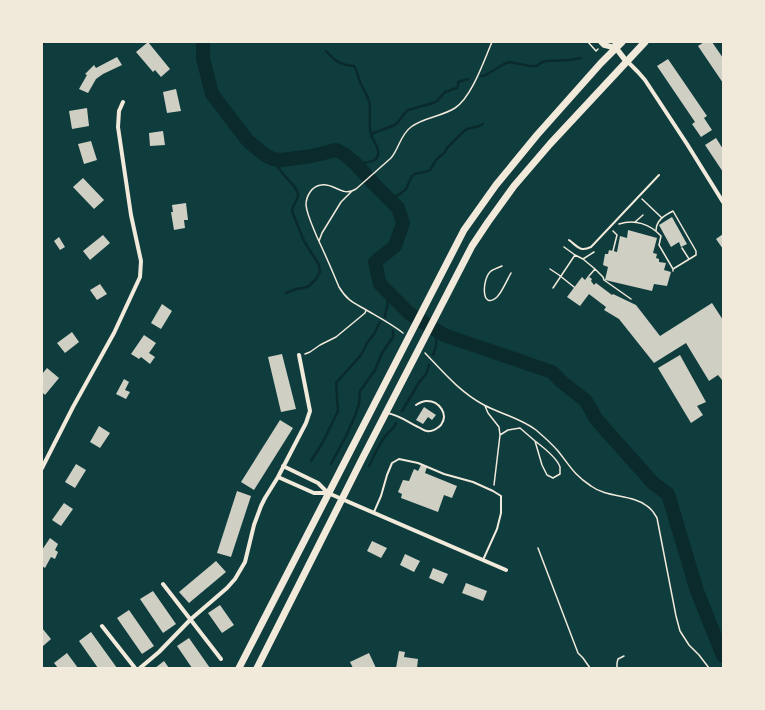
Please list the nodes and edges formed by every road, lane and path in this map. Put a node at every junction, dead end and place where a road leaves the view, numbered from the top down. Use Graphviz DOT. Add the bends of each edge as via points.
graph roads {
  1 [pos="492,42"];
  2 [pos="601,42"];
  3 [pos="622,42"];
  4 [pos="645,42"];
  5 [pos="616,45"];
  6 [pos="626,61"];
  7 [pos="123,102"];
  8 [pos="659,175"];
  9 [pos="352,191"];
  10 [pos="646,202"];
  11 [pos="723,202"];
  12 [pos="643,215"];
  13 [pos="662,218"];
  14 [pos="635,222"];
  15 [pos="656,231"];
  16 [pos="617,235"];
  17 [pos="620,237"];
  18 [pos="569,240"];
  19 [pos="319,241"];
  20 [pos="564,247"];
  21 [pos="682,248"];
  22 [pos="613,251"];
  23 [pos="575,255"];
  24 [pos="689,259"];
  25 [pos="502,266"];
  26 [pos="550,269"];
  27 [pos="595,269"];
  28 [pos="511,273"];
  29 [pos="561,276"];
  30 [pos="589,276"];
  31 [pos="574,287"];
  32 [pos="553,288"];
  33 [pos="631,298"];
  34 [pos="366,310"];
  35 [pos="403,333"];
  36 [pos="426,354"];
  37 [pos="299,355"];
  38 [pos="416,405"];
  39 [pos="484,405"];
  40 [pos="386,412"];
  41 [pos="500,435"];
  42 [pos="535,441"];
  43 [pos="283,466"];
  44 [pos="42,468"];
  45 [pos="278,477"];
  46 [pos="493,491"];
  47 [pos="328,493"];
  48 [pos="342,499"];
  49 [pos="373,513"];
  50 [pos="538,548"];
  51 [pos="483,560"];
  52 [pos="506,570"];
  53 [pos="163,584"];
  54 [pos="191,620"];
  55 [pos="102,626"];
  56 [pos="624,656"];
  57 [pos="221,659"];
  58 [pos="135,668"];
  59 [pos="140,668"];
  60 [pos="240,668"];
  61 [pos="257,668"];
  62 [pos="590,668"];
  63 [pos="616,668"];
  64 [pos="709,668"];
  1 -- 9 [label="path" via="462,102 455,108 410,127 402,136 394,154"];
  2 -- 5 [label="street" via="604,45"];
  3 -- 5 [label="main road"];
  4 -- 6 [label="main road"];
  5 -- 6 [label="street"];
  5 -- 47 [label="main road" via="536,134 464,230"];
  6 -- 11 [label="street" via="645,80"];
  6 -- 40 [label="main road" via="508,194 472,246"];
  7 -- 44 [label="street" via="119,111 118,127 131,215 141,261 140,277 114,333"];
  8 -- 18 [label="lane" via="592,247 580,249"];
  9 -- 19 [label="path" via="341,202"];
  9 -- 19 [label="path" via="340,191 324,184 316,186 309,193 306,199 307,208"];
  10 -- 13 [label="path"];
  12 -- 14 [label="path"];
  13 -- 15 [label="path"];
  13 -- 24 [label="path" via="673,211 696,251 696,255"];
  14 -- 15 [label="path"];
  14 -- 16 [label="path" via="620,224 613,231"];
  15 -- 24 [label="path" via="661,236 659,245 673,270"];
  16 -- 17 [label="path"];
  16 -- 22 [label="path"];
  19 -- 34 [label="path" via="339,287 352,302"];
  20 -- 23 [label="path"];
  21 -- 24 [label="path"];
  23 -- 27 [label="path"];
  23 -- 29 [label="path"];
  25 -- 28 [label="path" via="490,271 484,285 485,298 496,298"];
  26 -- 29 [label="path"];
  27 -- 30 [label="path"];
  27 -- 33 [label="path" via="604,280"];
  29 -- 31 [label="path"];
  29 -- 32 [label="path"];
  34 -- 35 [label="path"];
  34 -- 37 [label="path" via="336,337 310,352"];
  36 -- 39 [label="path" via="458,388"];
  37 -- 43 [label="street" via="310,411"];
  38 -- 40 [label="lane" via="426,401 440,406 444,412 441,424 426,431"];
  39 -- 41 [label="path" via="499,427"];
  39 -- 64 [label="path" via="536,430 557,450 573,472 592,487 601,492 635,500 653,512 657,518 680,631"];
  40 -- 48 [label="main road"];
  41 -- 42 [label="path" via="508,430 520,428"];
  41 -- 46 [label="path"];
  42 -- 42 [label="path" via="547,475 553,478 560,474 556,460"];
  43 -- 45 [label="street"];
  43 -- 47 [label="street" via="318,483"];
  45 -- 47 [label="street" via="314,493"];
  45 -- 54 [label="street" via="261,506 247,554 235,579"];
  46 -- 49 [label="lane" via="399,458 392,463"];
  46 -- 51 [label="lane" via="502,496 501,513"];
  47 -- 48 [label="street"];
  47 -- 60 [label="main road"];
  48 -- 49 [label="street"];
  48 -- 61 [label="main road"];
  49 -- 51 [label="street"];
  50 -- 62 [label="path" via="578,653"];
  51 -- 52 [label="street"];
  53 -- 54 [label="street"];
  54 -- 57 [label="street"];
  54 -- 59 [label="street"];
  55 -- 58 [label="street"];
  56 -- 63 [label="path" via="618,659"];
}
